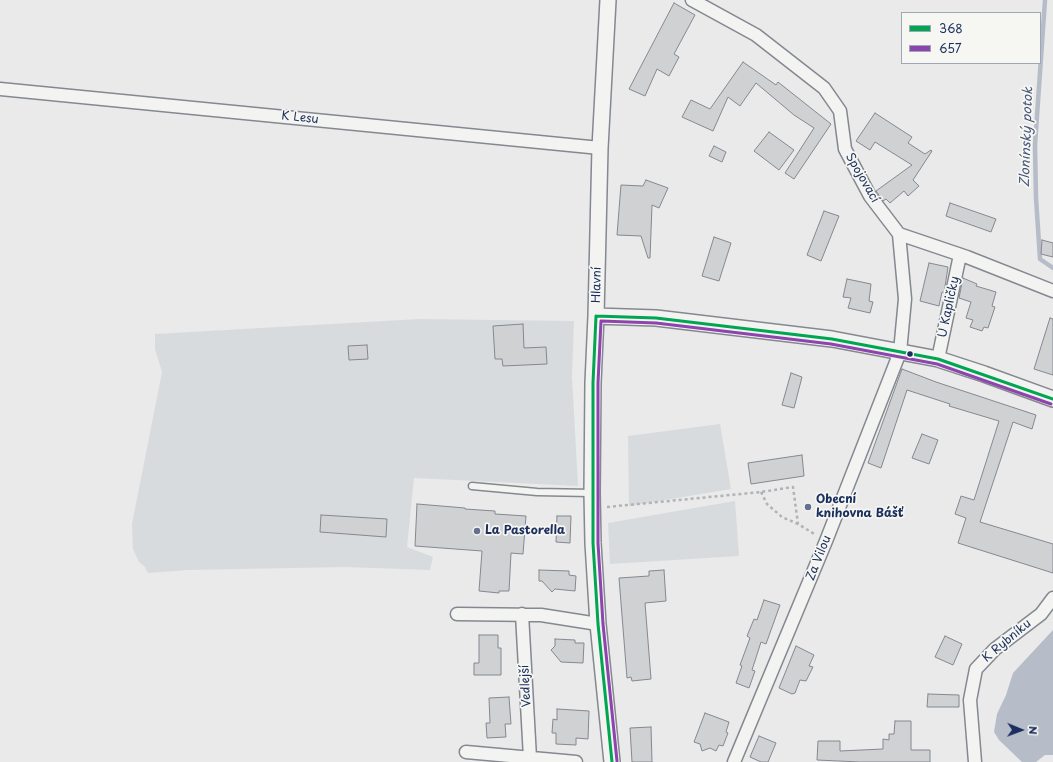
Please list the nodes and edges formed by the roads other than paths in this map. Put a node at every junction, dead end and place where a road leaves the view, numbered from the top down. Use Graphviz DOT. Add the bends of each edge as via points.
graph roads {
  1 [pos="608,0"];
  2 [pos="692,0"];
  3 [pos="0,89"];
  4 [pos="600,148"];
  5 [pos="899,234"];
  6 [pos="960,255"];
  7 [pos="1053,291"];
  8 [pos="596,316"];
  9 [pos="900,352"];
  10 [pos="938,359"];
  11 [pos="1053,399"];
  12 [pos="472,486"];
  13 [pos="592,501"];
  14 [pos="1053,598"];
  15 [pos="457,614"];
  16 [pos="522,614"];
  17 [pos="598,624"];
  18 [pos="466,752"];
  19 [pos="530,758"];
  20 [pos="576,762"];
  21 [pos="612,762"];
  22 [pos="734,762"];
  23 [pos="975,762"];
  1 -- 4 [label="street, Hlavní"];
  2 -- 5 [label="street, Spojovací" via="756,35 824,88 840,111 845,149 870,196"];
  3 -- 4 [label="street, K Lesu"];
  4 -- 8 [label="street, Hlavní"];
  5 -- 6 [label="street"];
  5 -- 9 [label="street" via="905,299"];
  6 -- 7 [label="street"];
  6 -- 10 [label="street, U Kapličky"];
  8 -- 9 [label="street" via="656,318 832,339"];
  8 -- 13 [label="street, Hlavní"];
  9 -- 10 [label="street"];
  9 -- 22 [label="street, Za Vilou" via="826,541"];
  10 -- 11 [label="street"];
  12 -- 13 [label="lane" via="537,492"];
  13 -- 17 [label="street, Hlavní"];
  14 -- 23 [label="street, K Rybníku" via="1041,614 995,649 976,669 970,700"];
  15 -- 16 [label="street"];
  16 -- 17 [label="street"];
  16 -- 19 [label="street, Vedlejší"];
  17 -- 21 [label="street, Hlavní"];
  18 -- 19 [label="street"];
  19 -- 20 [label="street"];
}
